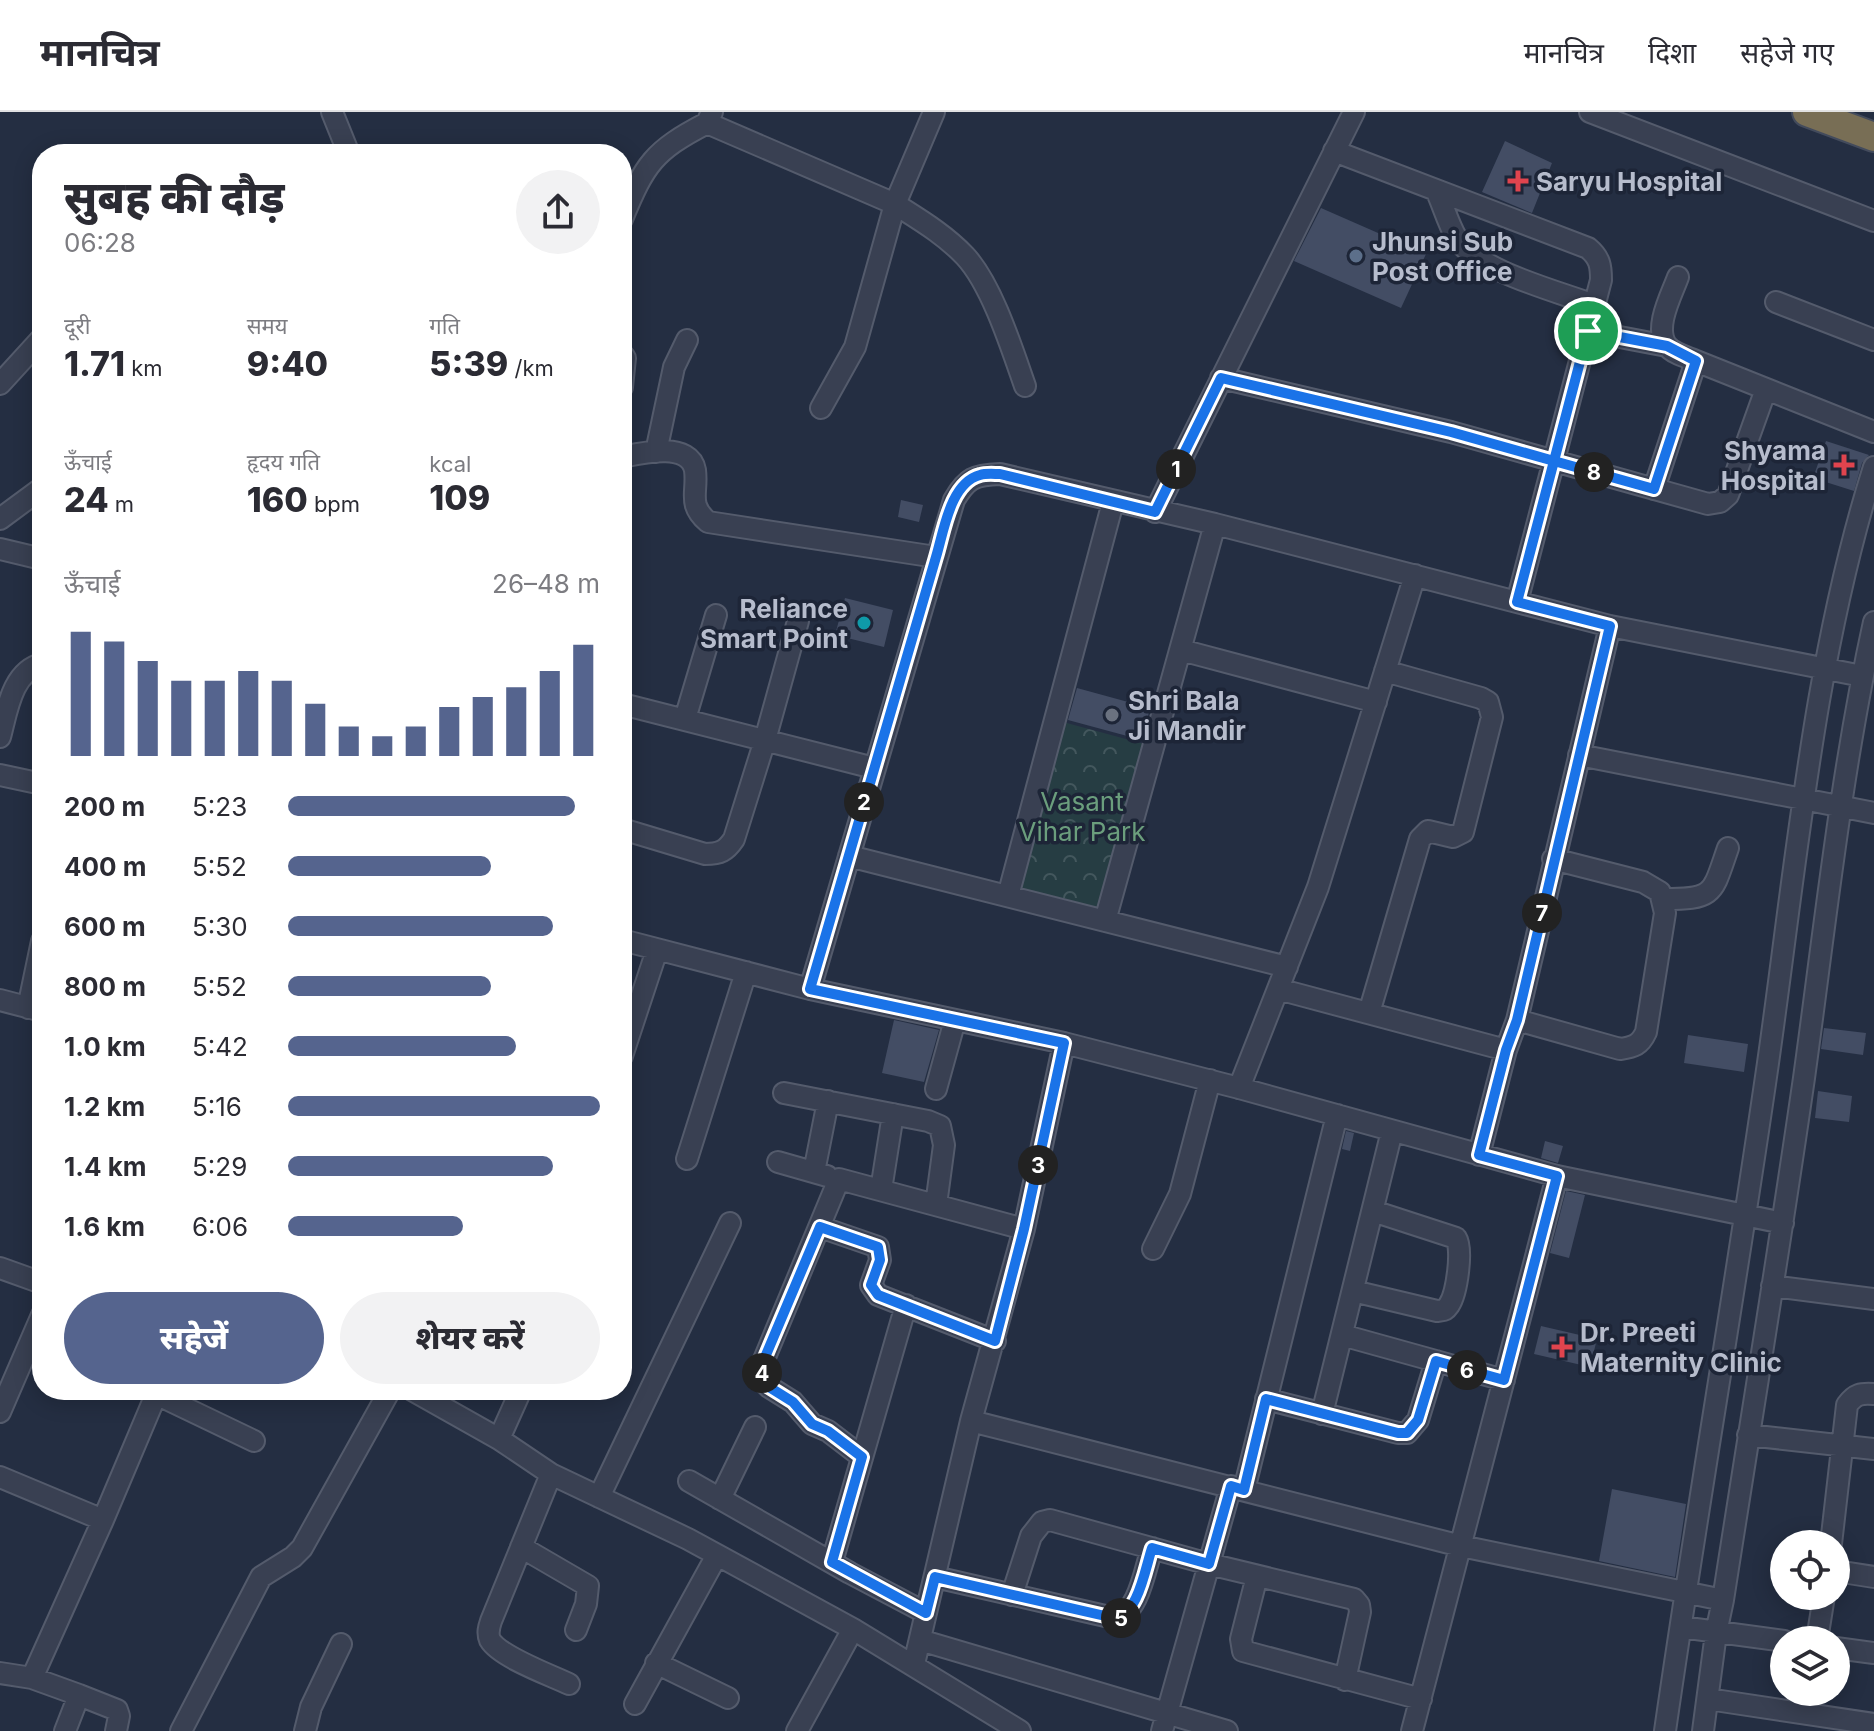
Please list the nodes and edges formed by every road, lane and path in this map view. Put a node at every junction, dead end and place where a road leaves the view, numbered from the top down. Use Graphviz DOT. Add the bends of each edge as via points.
graph roads {
  1 [pos="332,112"];
  2 [pos="934,112"];
  3 [pos="1354,112"];
  4 [pos="1590,112"];
  5 [pos="1807,112"];
  6 [pos="709,118"];
  7 [pos="1874,137"];
  8 [pos="345,144"];
  9 [pos="1334,151"];
  10 [pos="1436,190"];
  11 [pos="632,195"];
  12 [pos="895,204"];
  13 [pos="1874,221"];
  14 [pos="1678,277"];
  15 [pos="1776,302"];
  16 [pos="1594,305"];
  17 [pos="1588,331"];
  18 [pos="687,340"];
  19 [pos="1874,340"];
  20 [pos="1667,346"];
  21 [pos="32,347"];
  22 [pos="1696,361"];
  23 [pos="4,374"];
  24 [pos="1221,378"];
  25 [pos="1025,386"];
  26 [pos="1766,389"];
  27 [pos="821,408"];
  28 [pos="1874,432"];
  29 [pos="656,452"];
  30 [pos="632,456"];
  31 [pos="1554,461"];
  32 [pos="1874,467"];
  33 [pos="1654,489"];
  34 [pos="32,498"];
  35 [pos="1113,502"];
  36 [pos="1155,512"];
  37 [pos="0,519"];
  38 [pos="1215,524"];
  39 [pos="0,549"];
  40 [pos="32,557"];
  41 [pos="936,557"];
  42 [pos="1415,575"];
  43 [pos="1517,602"];
  44 [pos="716,615"];
  45 [pos="798,621"];
  46 [pos="1874,622"];
  47 [pos="1610,626"];
  48 [pos="1181,650"];
  49 [pos="32,668"];
  50 [pos="1825,669"];
  51 [pos="1385,671"];
  52 [pos="1862,676"];
  53 [pos="1376,702"];
  54 [pos="632,706"];
  55 [pos="685,719"];
  56 [pos="0,737"];
  57 [pos="765,740"];
  58 [pos="1579,755"];
  59 [pos="874,768"];
  60 [pos="0,775"];
  61 [pos="32,782"];
  62 [pos="1805,799"];
  63 [pos="1842,807"];
  64 [pos="1874,813"];
  65 [pos="632,832"];
  66 [pos="1728,848"];
  67 [pos="849,856"];
  68 [pos="1553,859"];
  69 [pos="1008,896"];
  70 [pos="1664,899"];
  71 [pos="1105,921"];
  72 [pos="632,943"];
  73 [pos="657,950"];
  74 [pos="1287,967"];
  75 [pos="746,972"];
  76 [pos="810,989"];
  77 [pos="1278,989"];
  78 [pos="0,1000"];
  79 [pos="32,1009"];
  80 [pos="1369,1013"];
  81 [pos="955,1020"];
  82 [pos="1517,1020"];
  83 [pos="632,1026"];
  84 [pos="1064,1043"];
  85 [pos="1506,1050"];
  86 [pos="1210,1080"];
  87 [pos="1239,1088"];
  88 [pos="936,1089"];
  89 [pos="784,1093"];
  90 [pos="828,1101"];
  91 [pos="893,1114"];
  92 [pos="1337,1115"];
  93 [pos="1392,1131"];
  94 [pos="1479,1155"];
  95 [pos="687,1159"];
  96 [pos="778,1162"];
  97 [pos="814,1172"];
  98 [pos="1557,1176"];
  99 [pos="839,1179"];
  100 [pos="881,1190"];
  101 [pos="936,1205"];
  102 [pos="1373,1211"];
  103 [pos="1746,1215"];
  104 [pos="730,1223"];
  105 [pos="1783,1223"];
  106 [pos="820,1227"];
  107 [pos="1024,1229"];
  108 [pos="1153,1249"];
  109 [pos="0,1268"];
  110 [pos="32,1279"];
  111 [pos="1772,1286"];
  112 [pos="1353,1291"];
  113 [pos="1874,1299"];
  114 [pos="906,1305"];
  115 [pos="1342,1335"];
  116 [pos="32,1338"];
  117 [pos="995,1341"];
  118 [pos="1436,1361"];
  119 [pos="1504,1380"];
  120 [pos="1874,1394"];
  121 [pos="1266,1399"];
  122 [pos="154,1400"];
  123 [pos="173,1400"];
  124 [pos="384,1400"];
  125 [pos="430,1400"];
  126 [pos="517,1400"];
  127 [pos="0,1412"];
  128 [pos="1322,1414"];
  129 [pos="971,1421"];
  130 [pos="755,1427"];
  131 [pos="1748,1435"];
  132 [pos="499,1439"];
  133 [pos="254,1441"];
  134 [pos="1843,1444"];
  135 [pos="1874,1449"];
  136 [pos="862,1457"];
  137 [pos="551,1474"];
  138 [pos="0,1477"];
  139 [pos="689,1481"];
  140 [pos="1238,1488"];
  141 [pos="599,1497"];
  142 [pos="720,1499"];
  143 [pos="103,1520"];
  144 [pos="1833,1530"];
  145 [pos="1461,1546"];
  146 [pos="521,1547"];
  147 [pos="1152,1548"];
  148 [pos="717,1555"];
  149 [pos="832,1562"];
  150 [pos="1209,1564"];
  151 [pos="1850,1573"];
  152 [pos="1257,1576"];
  153 [pos="935,1577"];
  154 [pos="1874,1577"];
  155 [pos="1686,1592"];
  156 [pos="1012,1595"];
  157 [pos="1723,1600"];
  158 [pos="926,1613"];
  159 [pos="1681,1627"];
  160 [pos="853,1629"];
  161 [pos="576,1630"];
  162 [pos="1716,1633"];
  163 [pos="1770,1639"];
  164 [pos="920,1640"];
  165 [pos="341,1644"];
  166 [pos="1850,1650"];
  167 [pos="1874,1653"];
  168 [pos="656,1663"];
  169 [pos="914,1664"];
  170 [pos="0,1673"];
  171 [pos="32,1678"];
  172 [pos="1345,1680"];
  173 [pos="569,1684"];
  174 [pos="79,1695"];
  175 [pos="728,1698"];
  176 [pos="1421,1699"];
  177 [pos="1708,1699"];
  178 [pos="635,1704"];
  179 [pos="1798,1722"];
  180 [pos="1164,1723"];
  181 [pos="1874,1724"];
  182 [pos="65,1731"];
  183 [pos="116,1731"];
  184 [pos="181,1731"];
  185 [pos="305,1731"];
  186 [pos="797,1731"];
  187 [pos="1020,1731"];
  188 [pos="1227,1731"];
  189 [pos="1412,1731"];
  190 [pos="1665,1731"];
  191 [pos="1703,1731"];
  1 -- 8 [label="street"];
  2 -- 12 [label="street"];
  3 -- 9 [label="street"];
  4 -- 13 [label="street"];
  5 -- 7 [label="highway"];
  6 -- 11 [label="street" via="653,158"];
  6 -- 12 [label="street"];
  9 -- 10 [label="street"];
  9 -- 24 [label="street"];
  10 -- 16 [label="street" via="1456,237 1476,257"];
  10 -- 16 [label="street" via="1588,248 1601,266"];
  12 -- 25 [label="street" via="938,231 967,259 1009,340"];
  12 -- 27 [label="street" via="855,347"];
  14 -- 20 [label="street" via="1662,325"];
  15 -- 19 [label="street"];
  16 -- 17 [label="street"];
  17 -- 20 [label="street"];
  17 -- 31 [label="street"];
  18 -- 29 [label="street" via="674,367"];
  20 -- 22 [label="street"];
  21 -- 23 [label="street"];
  22 -- 26 [label="street"];
  22 -- 33 [label="street"];
  24 -- 31 [label="street"];
  24 -- 36 [label="street"];
  26 -- 28 [label="street"];
  26 -- 33 [label="street" via="1732,487 1720,502 1708,504"];
  29 -- 30 [label="street"];
  29 -- 41 [label="street" via="682,454 690,460 696,508 708,522"];
  31 -- 33 [label="street"];
  31 -- 43 [label="street"];
  32 -- 50 [label="street"];
  34 -- 37 [label="street"];
  35 -- 36 [label="street"];
  35 -- 41 [label="street" via="1000,474 981,475 965,483 954,500"];
  35 -- 69 [label="street"];
  36 -- 38 [label="street"];
  38 -- 42 [label="street"];
  38 -- 48 [label="street"];
  39 -- 40 [label="street"];
  41 -- 59 [label="street"];
  42 -- 43 [label="street"];
  42 -- 51 [label="street"];
  43 -- 47 [label="street"];
  44 -- 55 [label="street"];
  45 -- 57 [label="street"];
  46 -- 52 [label="street"];
  47 -- 50 [label="street"];
  47 -- 58 [label="street"];
  48 -- 53 [label="street"];
  48 -- 71 [label="street"];
  49 -- 56 [label="street" via="13,693"];
  50 -- 52 [label="street"];
  50 -- 62 [label="street"];
  51 -- 53 [label="street"];
  51 -- 80 [label="street" via="1481,698 1488,702 1492,717 1463,832 1453,837 1428,831 1420,839"];
  52 -- 63 [label="street"];
  53 -- 74 [label="street"];
  54 -- 55 [label="street"];
  55 -- 57 [label="street"];
  57 -- 59 [label="street"];
  57 -- 65 [label="street" via="726,850 705,854"];
  58 -- 62 [label="street"];
  58 -- 68 [label="street"];
  59 -- 67 [label="street"];
  60 -- 61 [label="street"];
  62 -- 63 [label="street"];
  62 -- 103 [label="street"];
  63 -- 64 [label="street"];
  63 -- 105 [label="street"];
  66 -- 70 [label="street" via="1704,896"];
  67 -- 69 [label="street"];
  67 -- 76 [label="street"];
  68 -- 70 [label="street" via="1643,882"];
  68 -- 82 [label="street"];
  69 -- 71 [label="street"];
  70 -- 82 [label="street" via="1642,1041 1620,1049"];
  71 -- 74 [label="street"];
  72 -- 73 [label="street"];
  73 -- 75 [label="street"];
  73 -- 83 [label="street"];
  74 -- 77 [label="street"];
  75 -- 76 [label="street"];
  75 -- 95 [label="street"];
  76 -- 81 [label="street"];
  77 -- 80 [label="street"];
  77 -- 87 [label="street"];
  78 -- 79 [label="street"];
  80 -- 85 [label="street"];
  81 -- 84 [label="street"];
  81 -- 88 [label="street"];
  82 -- 85 [label="street"];
  84 -- 86 [label="street"];
  84 -- 107 [label="street"];
  85 -- 94 [label="street"];
  86 -- 87 [label="street"];
  86 -- 108 [label="street" via="1180,1194"];
  87 -- 92 [label="street"];
  89 -- 90 [label="street"];
  90 -- 91 [label="street"];
  90 -- 97 [label="street"];
  91 -- 100 [label="street"];
  91 -- 101 [label="street" via="940,1126 944,1145"];
  92 -- 93 [label="street"];
  92 -- 121 [label="street"];
  93 -- 94 [label="street"];
  93 -- 102 [label="street"];
  94 -- 98 [label="street"];
  96 -- 97 [label="street"];
  97 -- 99 [label="street"];
  98 -- 103 [label="street"];
  98 -- 119 [label="street"];
  99 -- 100 [label="street"];
  99 -- 106 [label="street"];
  100 -- 101 [label="street"];
  101 -- 107 [label="street"];
  102 -- 112 [label="street"];
  102 -- 112 [label="street" via="1456,1238 1461,1251 1453,1294 1445,1310 1437,1311"];
  103 -- 105 [label="street"];
  103 -- 155 [label="street"];
  104 -- 141 [label="street"];
  105 -- 111 [label="street"];
  106 -- 114 [label="street" via="878,1247 872,1289"];
  106 -- 136 [label="street" via="763,1362 763,1381 793,1402 812,1424"];
  107 -- 117 [label="street"];
  109 -- 110 [label="street"];
  111 -- 113 [label="street"];
  111 -- 131 [label="street"];
  112 -- 115 [label="street"];
  114 -- 117 [label="street"];
  114 -- 136 [label="street"];
  115 -- 118 [label="street"];
  115 -- 128 [label="street"];
  116 -- 127 [label="street"];
  117 -- 129 [label="street"];
  118 -- 119 [label="street"];
  118 -- 128 [label="street" via="1418,1420 1407,1433"];
  119 -- 145 [label="street"];
  120 -- 134 [label="street" via="1854,1396 1847,1405"];
  121 -- 128 [label="street"];
  121 -- 140 [label="street"];
  122 -- 143 [label="street"];
  123 -- 133 [label="street"];
  124 -- 184 [label="street" via="302,1548 261,1577"];
  125 -- 132 [label="street"];
  126 -- 132 [label="street"];
  129 -- 140 [label="street"];
  129 -- 153 [label="street"];
  130 -- 142 [label="street"];
  131 -- 134 [label="street"];
  131 -- 157 [label="street"];
  132 -- 137 [label="street"];
  134 -- 135 [label="street"];
  134 -- 144 [label="street"];
  136 -- 149 [label="street"];
  137 -- 141 [label="street"];
  137 -- 146 [label="street"];
  138 -- 143 [label="street"];
  139 -- 142 [label="street"];
  140 -- 145 [label="street"];
  140 -- 150 [label="street"];
  141 -- 148 [label="street"];
  142 -- 149 [label="street"];
  143 -- 171 [label="street"];
  145 -- 155 [label="street"];
  145 -- 176 [label="street"];
  146 -- 161 [label="street" via="588,1586"];
  146 -- 173 [label="street" via="491,1621 491,1641 502,1652"];
  147 -- 150 [label="street"];
  147 -- 156 [label="street" via="1130,1613 1123,1618"];
  147 -- 156 [label="street" via="1042,1522 1031,1536"];
  148 -- 160 [label="street"];
  148 -- 168 [label="street"];
  149 -- 158 [label="street"];
  150 -- 152 [label="street"];
  150 -- 180 [label="street"];
  151 -- 154 [label="street"];
  152 -- 172 [label="street" via="1241,1639 1243,1651"];
  152 -- 172 [label="street" via="1345,1596 1359,1605"];
  153 -- 156 [label="street"];
  153 -- 158 [label="street"];
  155 -- 157 [label="street"];
  155 -- 159 [label="street"];
  157 -- 162 [label="street"];
  158 -- 164 [label="street"];
  159 -- 162 [label="street"];
  159 -- 190 [label="street"];
  160 -- 169 [label="street"];
  160 -- 186 [label="street"];
  162 -- 163 [label="street"];
  162 -- 177 [label="street"];
  164 -- 169 [label="street"];
  164 -- 180 [label="street"];
  165 -- 185 [label="street"];
  166 -- 167 [label="street"];
  168 -- 175 [label="street"];
  168 -- 178 [label="street"];
  169 -- 187 [label="street"];
  170 -- 171 [label="street"];
  171 -- 174 [label="street"];
  172 -- 176 [label="street"];
  174 -- 182 [label="street"];
  174 -- 183 [label="street" via="117,1710"];
  176 -- 189 [label="street"];
  177 -- 179 [label="street"];
  177 -- 191 [label="street"];
  179 -- 181 [label="street"];
  180 -- 188 [label="street"];
}
